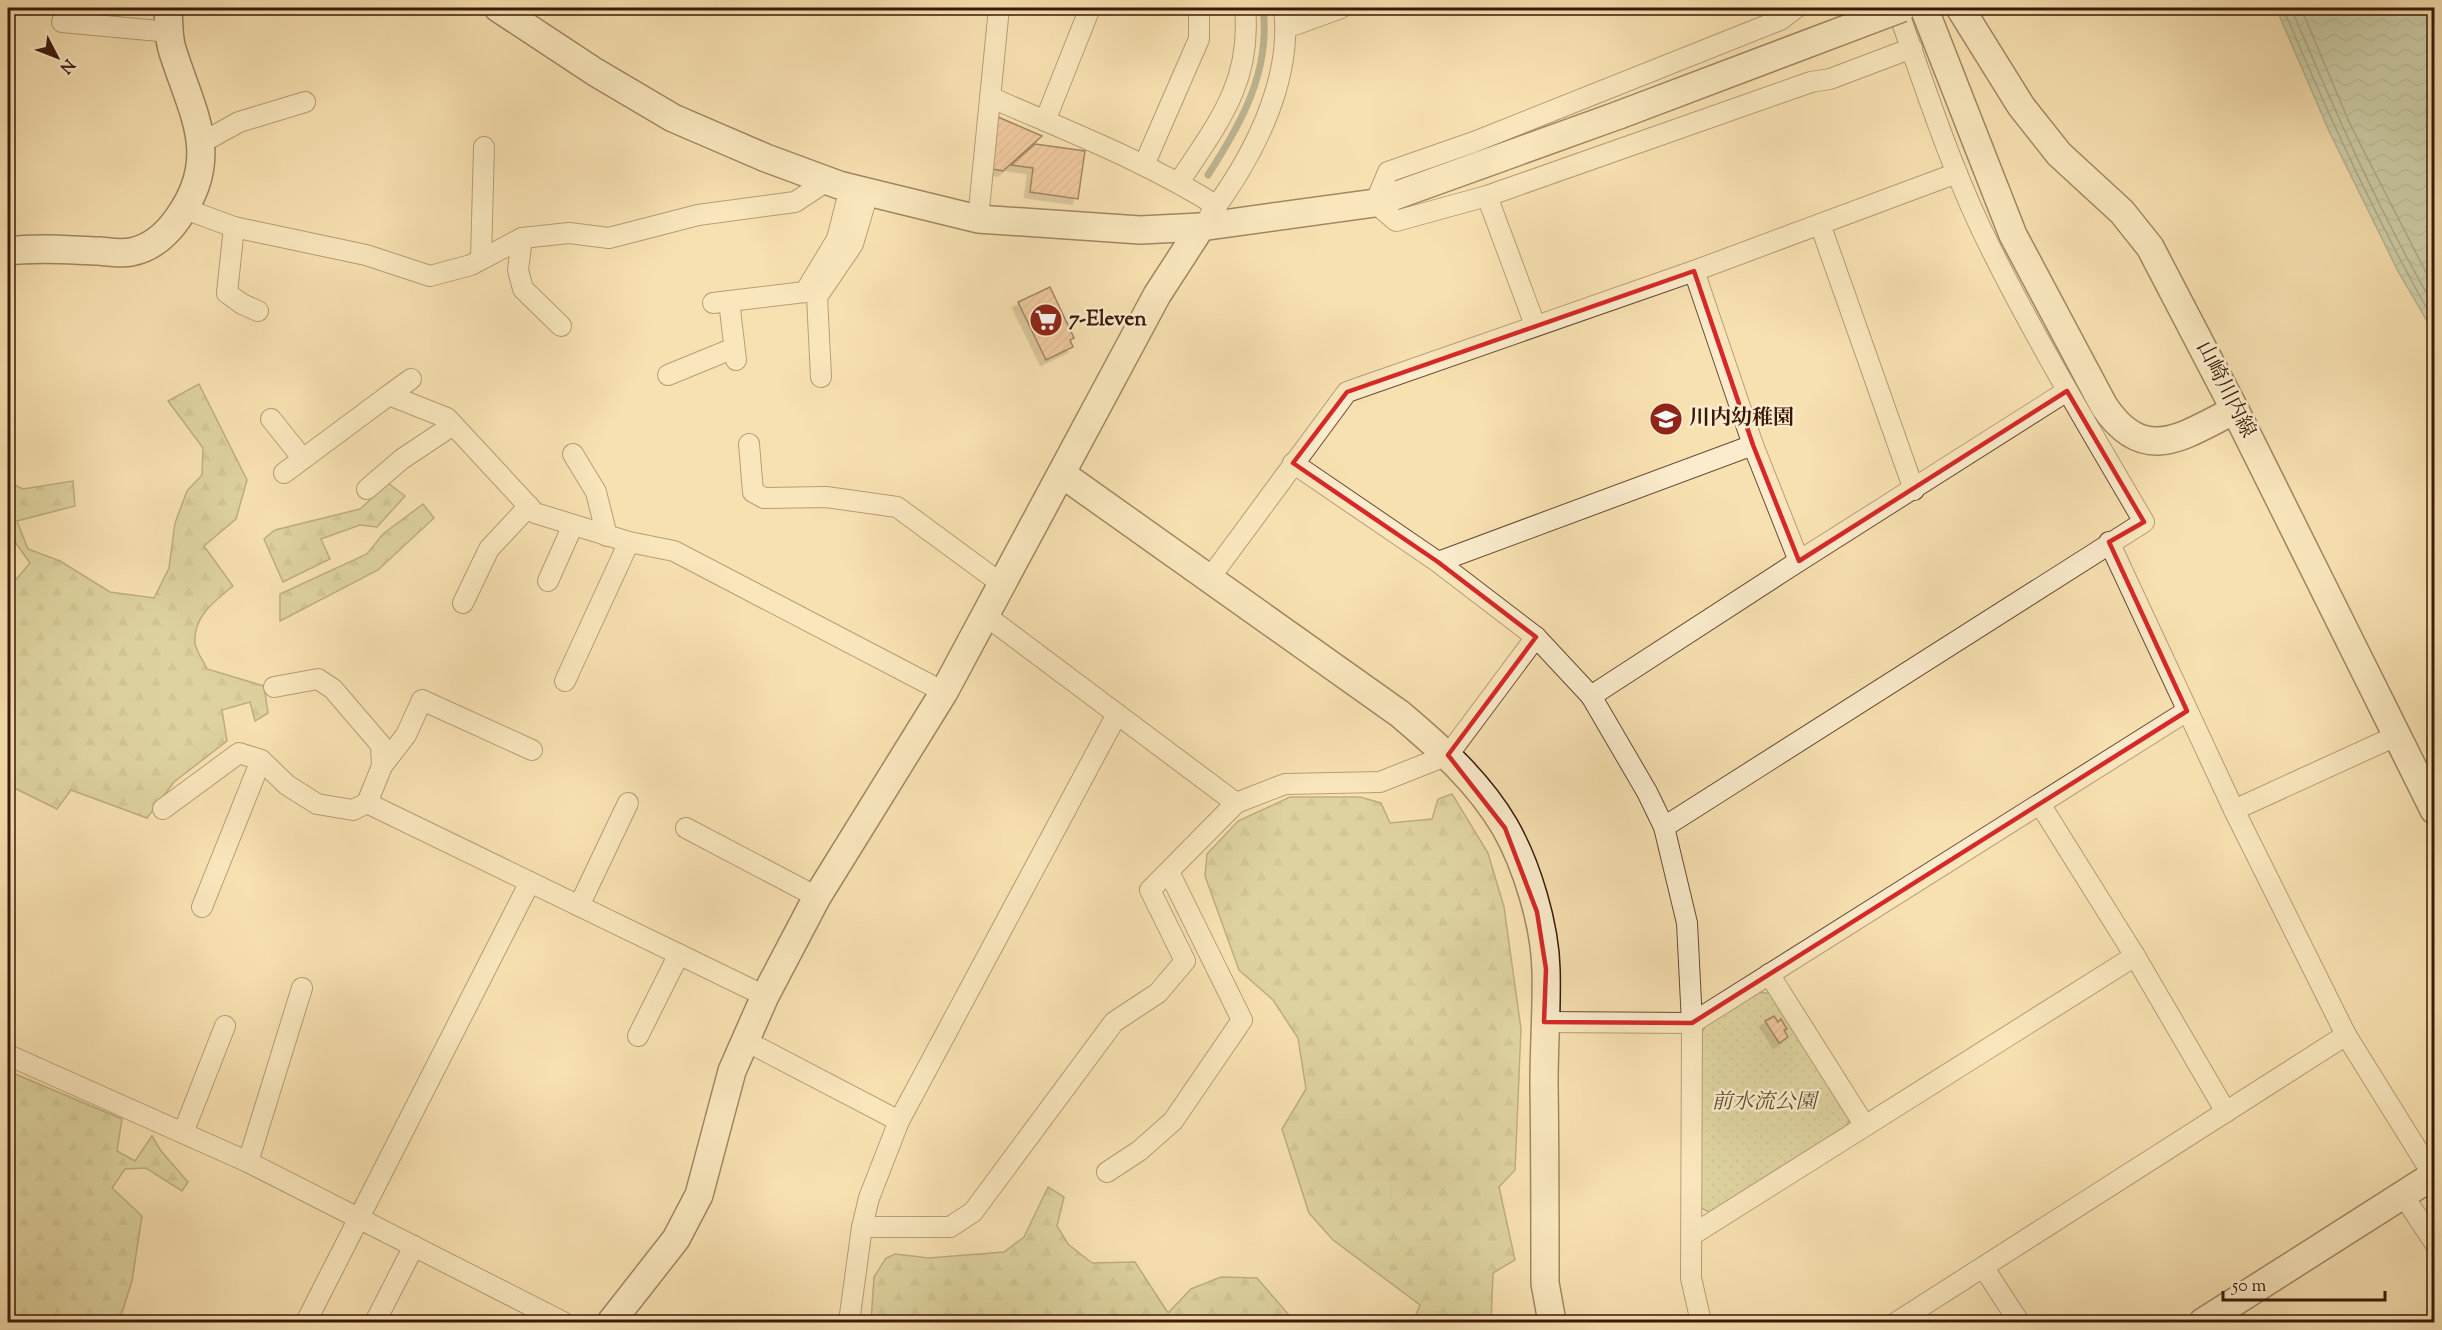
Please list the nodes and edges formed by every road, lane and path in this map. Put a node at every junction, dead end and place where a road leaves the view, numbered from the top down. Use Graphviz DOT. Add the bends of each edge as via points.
graph roads {
  1 [pos="498,8"];
  2 [pos="999,8"];
  3 [pos="1009,8"];
  4 [pos="1090,8"];
  5 [pos="1199,8"];
  6 [pos="1245,8"];
  7 [pos="1284,8"];
  8 [pos="1341,8"];
  9 [pos="1796,8"];
  10 [pos="1900,8"];
  11 [pos="1924,8"];
  12 [pos="1960,8"];
  13 [pos="169,20"];
  14 [pos="62,22"];
  15 [pos="1286,28"];
  16 [pos="1911,48"];
  17 [pos="990,97"];
  18 [pos="305,102"];
  19 [pos="1045,122"];
  20 [pos="201,143"];
  21 [pos="484,147"];
  22 [pos="1144,165"];
  23 [pos="1957,173"];
  24 [pos="1179,182"];
  25 [pos="848,187"];
  26 [pos="1487,196"];
  27 [pos="1375,203"];
  28 [pos="1217,206"];
  29 [pos="185,209"];
  30 [pos="978,219"];
  31 [pos="1820,224"];
  32 [pos="234,227"];
  33 [pos="1201,227"];
  34 [pos="522,238"];
  35 [pos="8,251"];
  36 [pos="481,259"];
  37 [pos="1695,271"];
  38 [pos="258,312"];
  39 [pos="1535,325"];
  40 [pos="561,326"];
  41 [pos="668,375"];
  42 [pos="821,376"];
  43 [pos="411,379"];
  44 [pos="2067,391"];
  45 [pos="390,395"];
  46 [pos="2235,410"];
  47 [pos="271,419"];
  48 [pos="453,425"];
  49 [pos="749,444"];
  50 [pos="1753,445"];
  51 [pos="573,454"];
  52 [pos="303,459"];
  53 [pos="1293,463"];
  54 [pos="284,473"];
  55 [pos="1062,474"];
  56 [pos="367,489"];
  57 [pos="1914,490"];
  58 [pos="529,506"];
  59 [pos="573,525"];
  60 [pos="607,536"];
  61 [pos="629,542"];
  62 [pos="2109,542"];
  63 [pos="1438,561"];
  64 [pos="1799,561"];
  65 [pos="1209,579"];
  66 [pos="548,581"];
  67 [pos="1003,585"];
  68 [pos="463,603"];
  69 [pos="985,615"];
  70 [pos="1536,638"];
  71 [pos="565,681"];
  72 [pos="274,687"];
  73 [pos="944,692"];
  74 [pos="1591,696"];
  75 [pos="2187,711"];
  76 [pos="1117,714"];
  77 [pos="2398,735"];
  78 [pos="532,750"];
  79 [pos="1448,755"];
  80 [pos="261,760"];
  81 [pos="382,766"];
  82 [pos="367,802"];
  83 [pos="1236,802"];
  84 [pos="628,803"];
  85 [pos="2040,804"];
  86 [pos="163,809"];
  87 [pos="2234,810"];
  88 [pos="2434,810"];
  89 [pos="1664,827"];
  90 [pos="686,828"];
  91 [pos="1169,873"];
  92 [pos="530,882"];
  93 [pos="817,897"];
  94 [pos="579,906"];
  95 [pos="202,907"];
  96 [pos="680,954"];
  97 [pos="2134,956"];
  98 [pos="1769,974"];
  99 [pos="302,988"];
  100 [pos="765,996"];
  101 [pos="1544,1022"];
  102 [pos="1692,1023"];
  103 [pos="225,1026"];
  104 [pos="2346,1035"];
  105 [pos="638,1036"];
  106 [pos="746,1041"];
  107 [pos="8,1055"];
  108 [pos="2226,1112"];
  109 [pos="899,1121"];
  110 [pos="1865,1126"];
  111 [pos="183,1133"];
  112 [pos="248,1162"];
  113 [pos="1107,1172"];
  114 [pos="2434,1175"];
  115 [pos="2403,1195"];
  116 [pos="360,1218"];
  117 [pos="862,1227"];
  118 [pos="1692,1235"];
  119 [pos="2434,1242"];
  120 [pos="414,1246"];
  121 [pos="1984,1268"];
  122 [pos="306,1323"];
  123 [pos="375,1323"];
  124 [pos="563,1323"];
  125 [pos="611,1323"];
  126 [pos="849,1323"];
  127 [pos="1552,1323"];
  128 [pos="1701,1323"];
  129 [pos="1897,1323"];
  130 [pos="2019,1323"];
  131 [pos="2203,1323"];
  1 -- 25 [label="street" via="673,118 766,158"];
  2 -- 3 [label="street"];
  2 -- 17 [label="street"];
  4 -- 19 [label="street"];
  5 -- 22 [label="street" via="1199,39"];
  6 -- 24 [label="street" via="1248,33 1242,70 1225,113"];
  7 -- 15 [label="street"];
  8 -- 15 [label="street"];
  9 -- 27 [label="street" via="1780,20 1474,142 1388,172"];
  10 -- 16 [label="street"];
  10 -- 27 [label="street, bridge"];
  11 -- 46 [label="street" via="2013,236 2104,406 2124,431 2152,442 2171,440"];
  12 -- 46 [label="street, 山崎川内線" via="2021,106 2059,154 2122,212 2150,247"];
  13 -- 14 [label="street"];
  13 -- 20 [label="street" via="171,46"];
  15 -- 28 [label="street" via="1280,77 1263,121"];
  16 -- 23 [label="street"];
  16 -- 26 [label="street"];
  17 -- 19 [label="street"];
  17 -- 30 [label="street"];
  18 -- 20 [label="street" via="239,122"];
  19 -- 22 [label="street"];
  20 -- 29 [label="street" via="194,192"];
  21 -- 36 [label="street"];
  22 -- 24 [label="street"];
  23 -- 31 [label="street"];
  23 -- 44 [label="street" via="1992,252"];
  24 -- 28 [label="street"];
  25 -- 30 [label="street"];
  25 -- 34 [label="street" via="795,202 698,215 609,238 569,233"];
  25 -- 41 [label="street" via="837,239 805,292 721,302 735,354"];
  25 -- 42 [label="street" via="853,244 817,297"];
  26 -- 27 [label="street" via="1396,221"];
  26 -- 39 [label="street"];
  27 -- 33 [label="street"];
  28 -- 33 [label="street"];
  29 -- 32 [label="street"];
  29 -- 35 [label="street" via="170,230 152,245 130,252"];
  30 -- 33 [label="street" via="1140,230"];
  31 -- 37 [label="street"];
  31 -- 57 [label="street"];
  32 -- 36 [label="street" via="366,255 430,276"];
  32 -- 38 [label="street" via="227,293"];
  33 -- 55 [label="street" via="1163,286"];
  34 -- 36 [label="street"];
  34 -- 40 [label="street" via="518,270 523,289"];
  37 -- 39 [label="street"];
  37 -- 50 [label="street"];
  39 -- 53 [label="street" via="1347,392"];
  43 -- 45 [label="street"];
  44 -- 57 [label="street"];
  44 -- 62 [label="street" via="2144,522"];
  45 -- 48 [label="street" via="447,418"];
  45 -- 52 [label="street"];
  46 -- 77 [label="street, 山崎川内線"];
  47 -- 52 [label="street"];
  48 -- 56 [label="street" via="402,459"];
  48 -- 58 [label="street"];
  49 -- 67 [label="street" via="753,492 764,498 826,497 897,507"];
  50 -- 63 [label="street"];
  50 -- 64 [label="street"];
  51 -- 60 [label="street" via="596,492"];
  52 -- 54 [label="street"];
  53 -- 63 [label="street"];
  53 -- 65 [label="street"];
  55 -- 65 [label="street"];
  55 -- 67 [label="street"];
  57 -- 64 [label="street"];
  58 -- 59 [label="street" via="535,513"];
  58 -- 68 [label="street" via="489,549"];
  59 -- 60 [label="street"];
  59 -- 66 [label="street"];
  60 -- 61 [label="street"];
  61 -- 71 [label="street"];
  61 -- 73 [label="street" via="674,551"];
  62 -- 75 [label="street"];
  62 -- 89 [label="street"];
  63 -- 70 [label="street"];
  64 -- 74 [label="street"];
  65 -- 79 [label="street" via="1400,714"];
  67 -- 69 [label="street"];
  69 -- 73 [label="street"];
  69 -- 76 [label="street"];
  70 -- 74 [label="street"];
  70 -- 79 [label="street"];
  72 -- 81 [label="street" via="318,679 333,689 381,745"];
  73 -- 93 [label="street"];
  74 -- 89 [label="street"];
  75 -- 85 [label="street"];
  75 -- 87 [label="street"];
  76 -- 83 [label="street"];
  76 -- 109 [label="street"];
  77 -- 87 [label="street"];
  77 -- 88 [label="street, 山崎川内線"];
  78 -- 81 [label="street" via="422,699 406,735"];
  79 -- 83 [label="street" via="1380,782 1286,784"];
  79 -- 101 [label="street" via="1480,790 1505,828 1523,869 1537,912 1546,969"];
  80 -- 82 [label="street" via="287,785 316,804 353,810"];
  80 -- 86 [label="street" via="238,753"];
  80 -- 95 [label="street"];
  81 -- 82 [label="street"];
  82 -- 92 [label="street"];
  83 -- 91 [label="street"];
  84 -- 94 [label="street"];
  85 -- 97 [label="street"];
  85 -- 98 [label="street"];
  87 -- 104 [label="street"];
  89 -- 102 [label="street" via="1687,923"];
  90 -- 93 [label="street"];
  91 -- 113 [label="street" via="1242,1020 1173,1120 1139,1151"];
  91 -- 117 [label="street" via="1150,890 1185,961 1158,993 1114,1022 973,1212 950,1227"];
  92 -- 94 [label="street"];
  92 -- 116 [label="street"];
  93 -- 100 [label="street"];
  94 -- 96 [label="street"];
  96 -- 100 [label="street"];
  96 -- 105 [label="street"];
  97 -- 108 [label="street"];
  97 -- 110 [label="street"];
  98 -- 102 [label="street"];
  98 -- 110 [label="street"];
  99 -- 112 [label="street"];
  100 -- 106 [label="street"];
  101 -- 102 [label="street"];
  101 -- 127 [label="street" via="1545,1283"];
  102 -- 118 [label="street"];
  103 -- 111 [label="street"];
  104 -- 108 [label="street"];
  104 -- 114 [label="street"];
  106 -- 109 [label="street"];
  106 -- 125 [label="street" via="732,1071 699,1195 676,1239"];
  107 -- 111 [label="street"];
  108 -- 121 [label="street"];
  109 -- 117 [label="street"];
  110 -- 118 [label="street"];
  111 -- 112 [label="street"];
  112 -- 116 [label="street"];
  114 -- 115 [label="street"];
  115 -- 119 [label="street"];
  115 -- 131 [label="street"];
  116 -- 120 [label="street"];
  116 -- 122 [label="street"];
  117 -- 126 [label="street"];
  118 -- 128 [label="street" via="1691,1278"];
  120 -- 123 [label="street"];
  120 -- 124 [label="street"];
  121 -- 129 [label="street"];
  121 -- 130 [label="street"];
}
